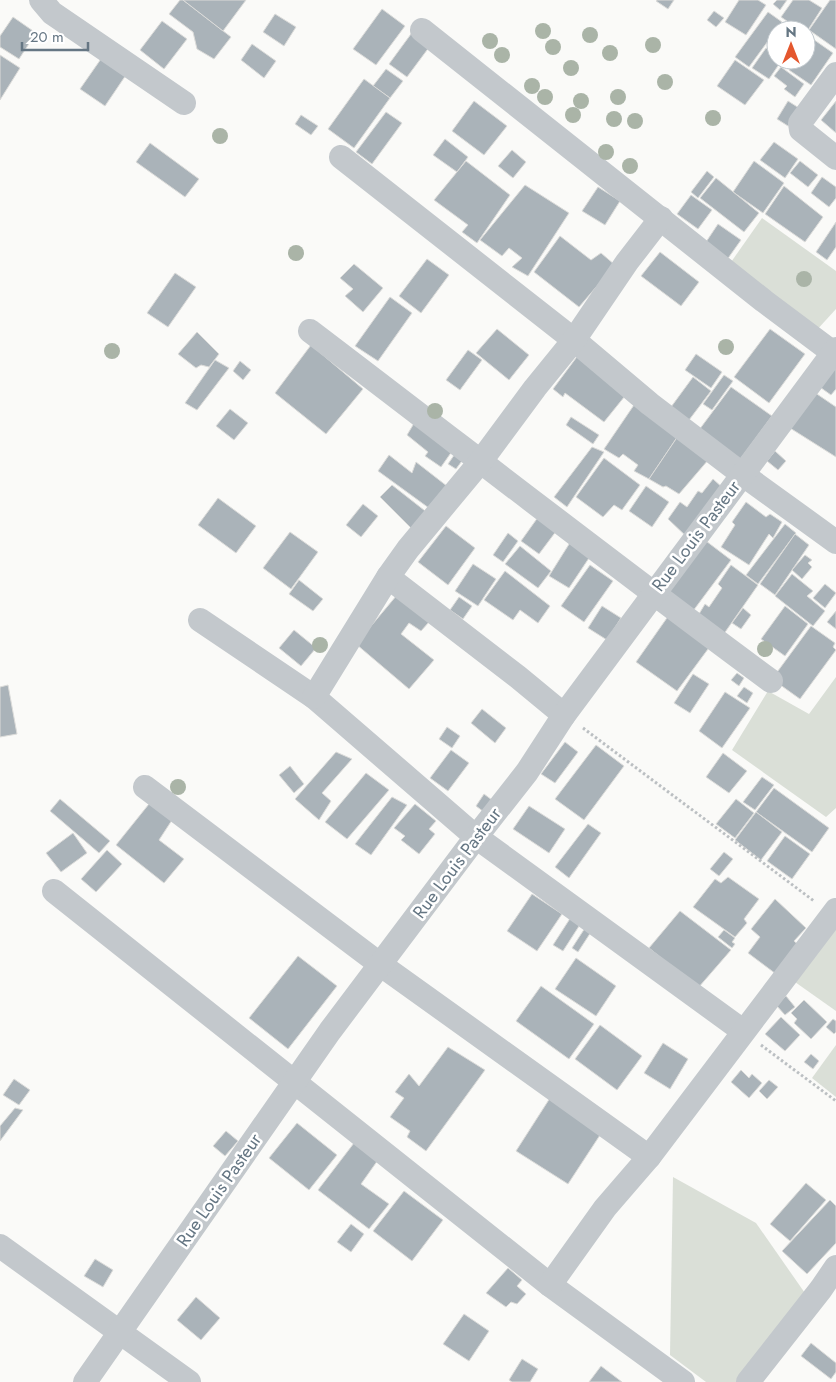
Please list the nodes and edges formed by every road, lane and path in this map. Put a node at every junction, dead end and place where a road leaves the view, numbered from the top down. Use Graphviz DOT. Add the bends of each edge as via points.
graph roads {
  1 [pos="41,0"];
  2 [pos="422,30"];
  3 [pos="836,74"];
  4 [pos="184,102"];
  5 [pos="341,157"];
  6 [pos="836,158"];
  7 [pos="661,218"];
  8 [pos="310,332"];
  9 [pos="574,340"];
  10 [pos="835,352"];
  11 [pos="481,460"];
  12 [pos="742,474"];
  13 [pos="836,542"];
  14 [pos="388,577"];
  15 [pos="652,594"];
  16 [pos="200,620"];
  17 [pos="771,681"];
  18 [pos="314,697"];
  19 [pos="564,715"];
  20 [pos="145,787"];
  21 [pos="476,837"];
  22 [pos="54,891"];
  23 [pos="835,914"];
  24 [pos="381,965"];
  25 [pos="743,1031"];
  26 [pos="295,1081"];
  27 [pos="836,1101"];
  28 [pos="649,1158"];
  29 [pos="0,1246"];
  30 [pos="836,1267"];
  31 [pos="550,1285"];
  32 [pos="121,1332"];
  33 [pos="85,1382"];
  34 [pos="189,1382"];
  35 [pos="683,1382"];
  36 [pos="748,1382"];
  1 -- 4 [label="street" via="52,13"];
  2 -- 7 [label="street"];
  3 -- 6 [label="street" via="800,123 801,130"];
  5 -- 9 [label="street"];
  7 -- 9 [label="street"];
  7 -- 10 [label="street" via="764,301"];
  8 -- 11 [label="street"];
  9 -- 11 [label="street"];
  9 -- 12 [label="street" via="650,404"];
  10 -- 12 [label="street, Rue Louis Pasteur"];
  11 -- 14 [label="street"];
  11 -- 15 [label="street"];
  12 -- 13 [label="street"];
  12 -- 15 [label="street, Rue Louis Pasteur"];
  14 -- 18 [label="street"];
  14 -- 19 [label="street"];
  15 -- 17 [label="street"];
  15 -- 19 [label="street, Rue Louis Pasteur"];
  16 -- 18 [label="street"];
  18 -- 21 [label="street"];
  19 -- 21 [label="street, Rue Louis Pasteur" via="527,772"];
  19 -- 23 [label="path"];
  20 -- 24 [label="street"];
  21 -- 24 [label="street, Rue Louis Pasteur"];
  21 -- 25 [label="street"];
  22 -- 26 [label="street"];
  23 -- 25 [label="street"];
  24 -- 26 [label="street, Rue Louis Pasteur"];
  24 -- 28 [label="street"];
  25 -- 27 [label="path"];
  25 -- 28 [label="street"];
  26 -- 31 [label="street"];
  26 -- 32 [label="street, Rue Louis Pasteur"];
  28 -- 31 [label="street" via="605,1208"];
  29 -- 32 [label="street"];
  30 -- 36 [label="street"];
  31 -- 35 [label="street"];
  32 -- 33 [label="street, Rue Louis Pasteur"];
  32 -- 34 [label="street"];
}
